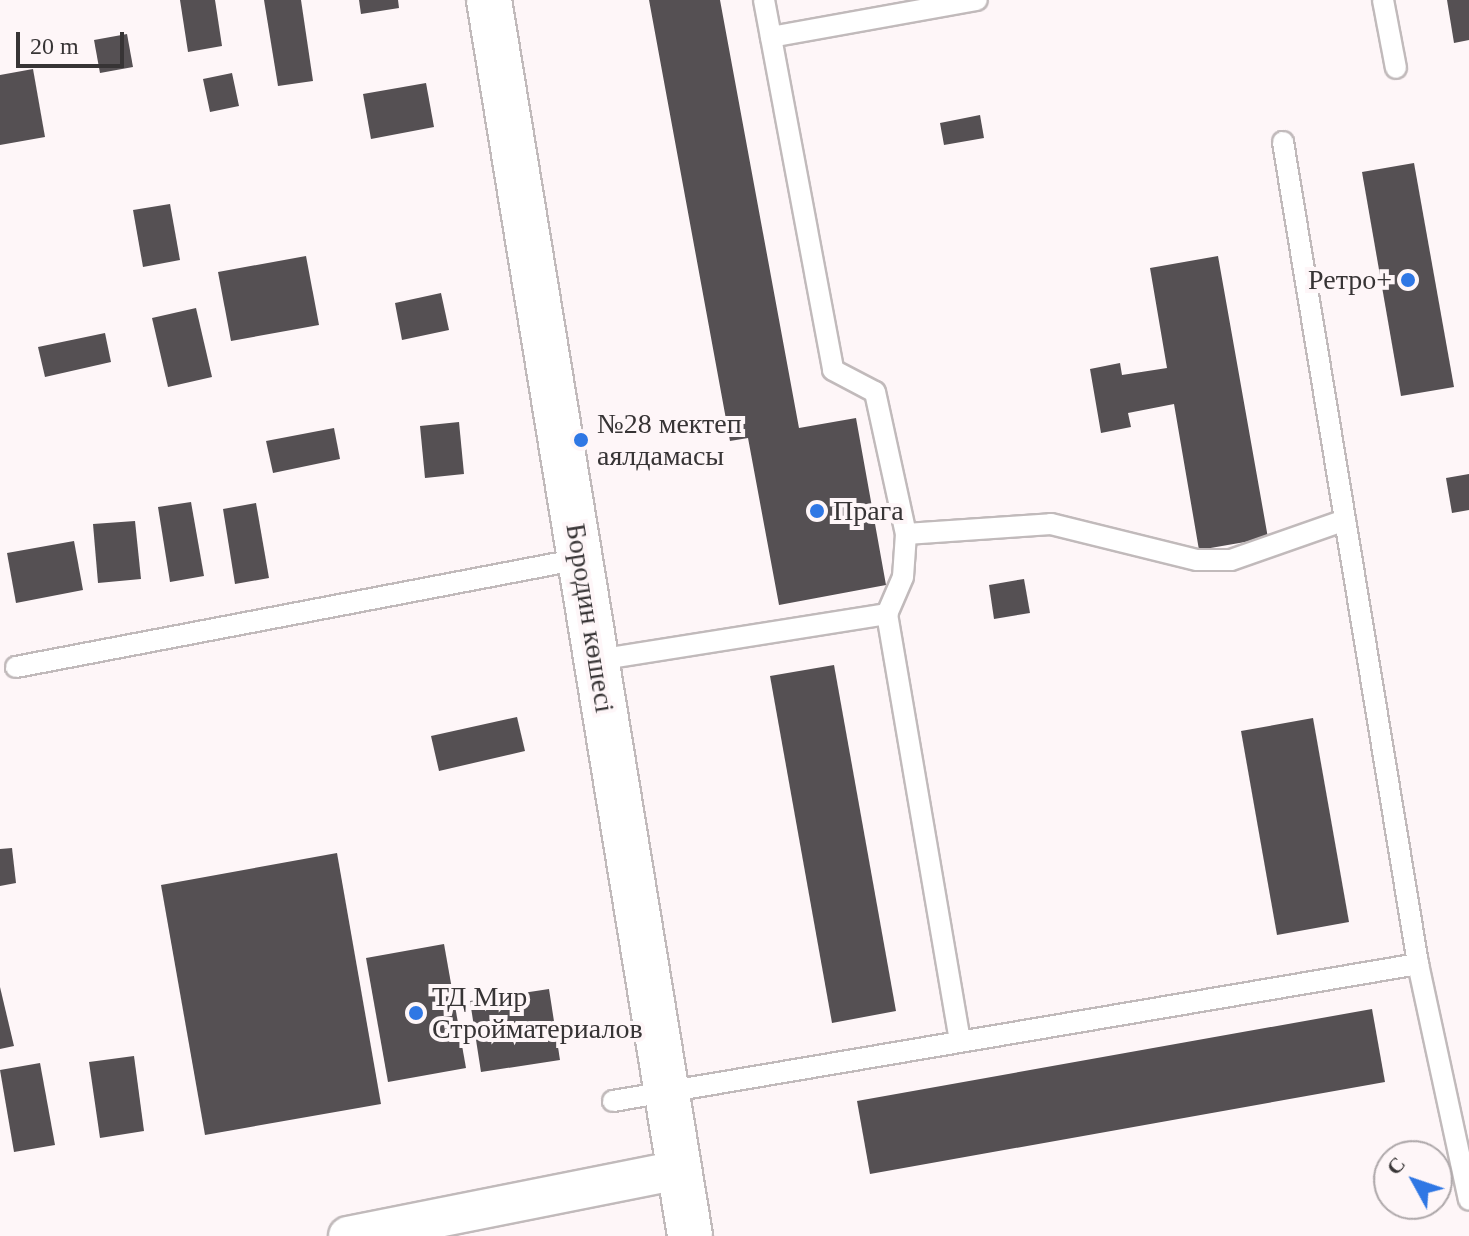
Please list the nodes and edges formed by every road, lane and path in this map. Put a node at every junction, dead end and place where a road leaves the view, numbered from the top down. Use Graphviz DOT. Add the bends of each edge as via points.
graph roads {
  1 [pos="489,0"];
  2 [pos="764,0"];
  3 [pos="977,0"];
  4 [pos="1383,0"];
  5 [pos="771,37"];
  6 [pos="1396,68"];
  7 [pos="1283,142"];
  8 [pos="1345,520"];
  9 [pos="906,534"];
  10 [pos="580,559"];
  11 [pos="887,614"];
  12 [pos="597,660"];
  13 [pos="16,667"];
  14 [pos="1418,964"];
  15 [pos="960,1040"];
  16 [pos="665,1091"];
  17 [pos="613,1101"];
  18 [pos="679,1170"];
  19 [pos="1469,1200"];
  20 [pos="348,1236"];
  21 [pos="690,1236"];
  1 -- 10 [label="street, Бородин көшесі"];
  2 -- 5 [label="lane"];
  3 -- 5 [label="lane"];
  4 -- 6 [label="lane"];
  5 -- 9 [label="lane" via="833,370 875,392"];
  7 -- 8 [label="lane"];
  8 -- 9 [label="lane" via="1231,560 1197,560 1051,524"];
  8 -- 14 [label="lane"];
  9 -- 11 [label="lane" via="903,577"];
  10 -- 12 [label="street, Бородин көшесі"];
  10 -- 13 [label="lane"];
  11 -- 12 [label="lane"];
  11 -- 15 [label="lane"];
  12 -- 16 [label="street, Бородин көшесі"];
  14 -- 15 [label="lane"];
  14 -- 19 [label="lane"];
  15 -- 16 [label="lane"];
  16 -- 17 [label="lane"];
  16 -- 18 [label="street, Бородин көшесі"];
  18 -- 20 [label="street"];
  18 -- 21 [label="street, Бородин көшесі"];
}
